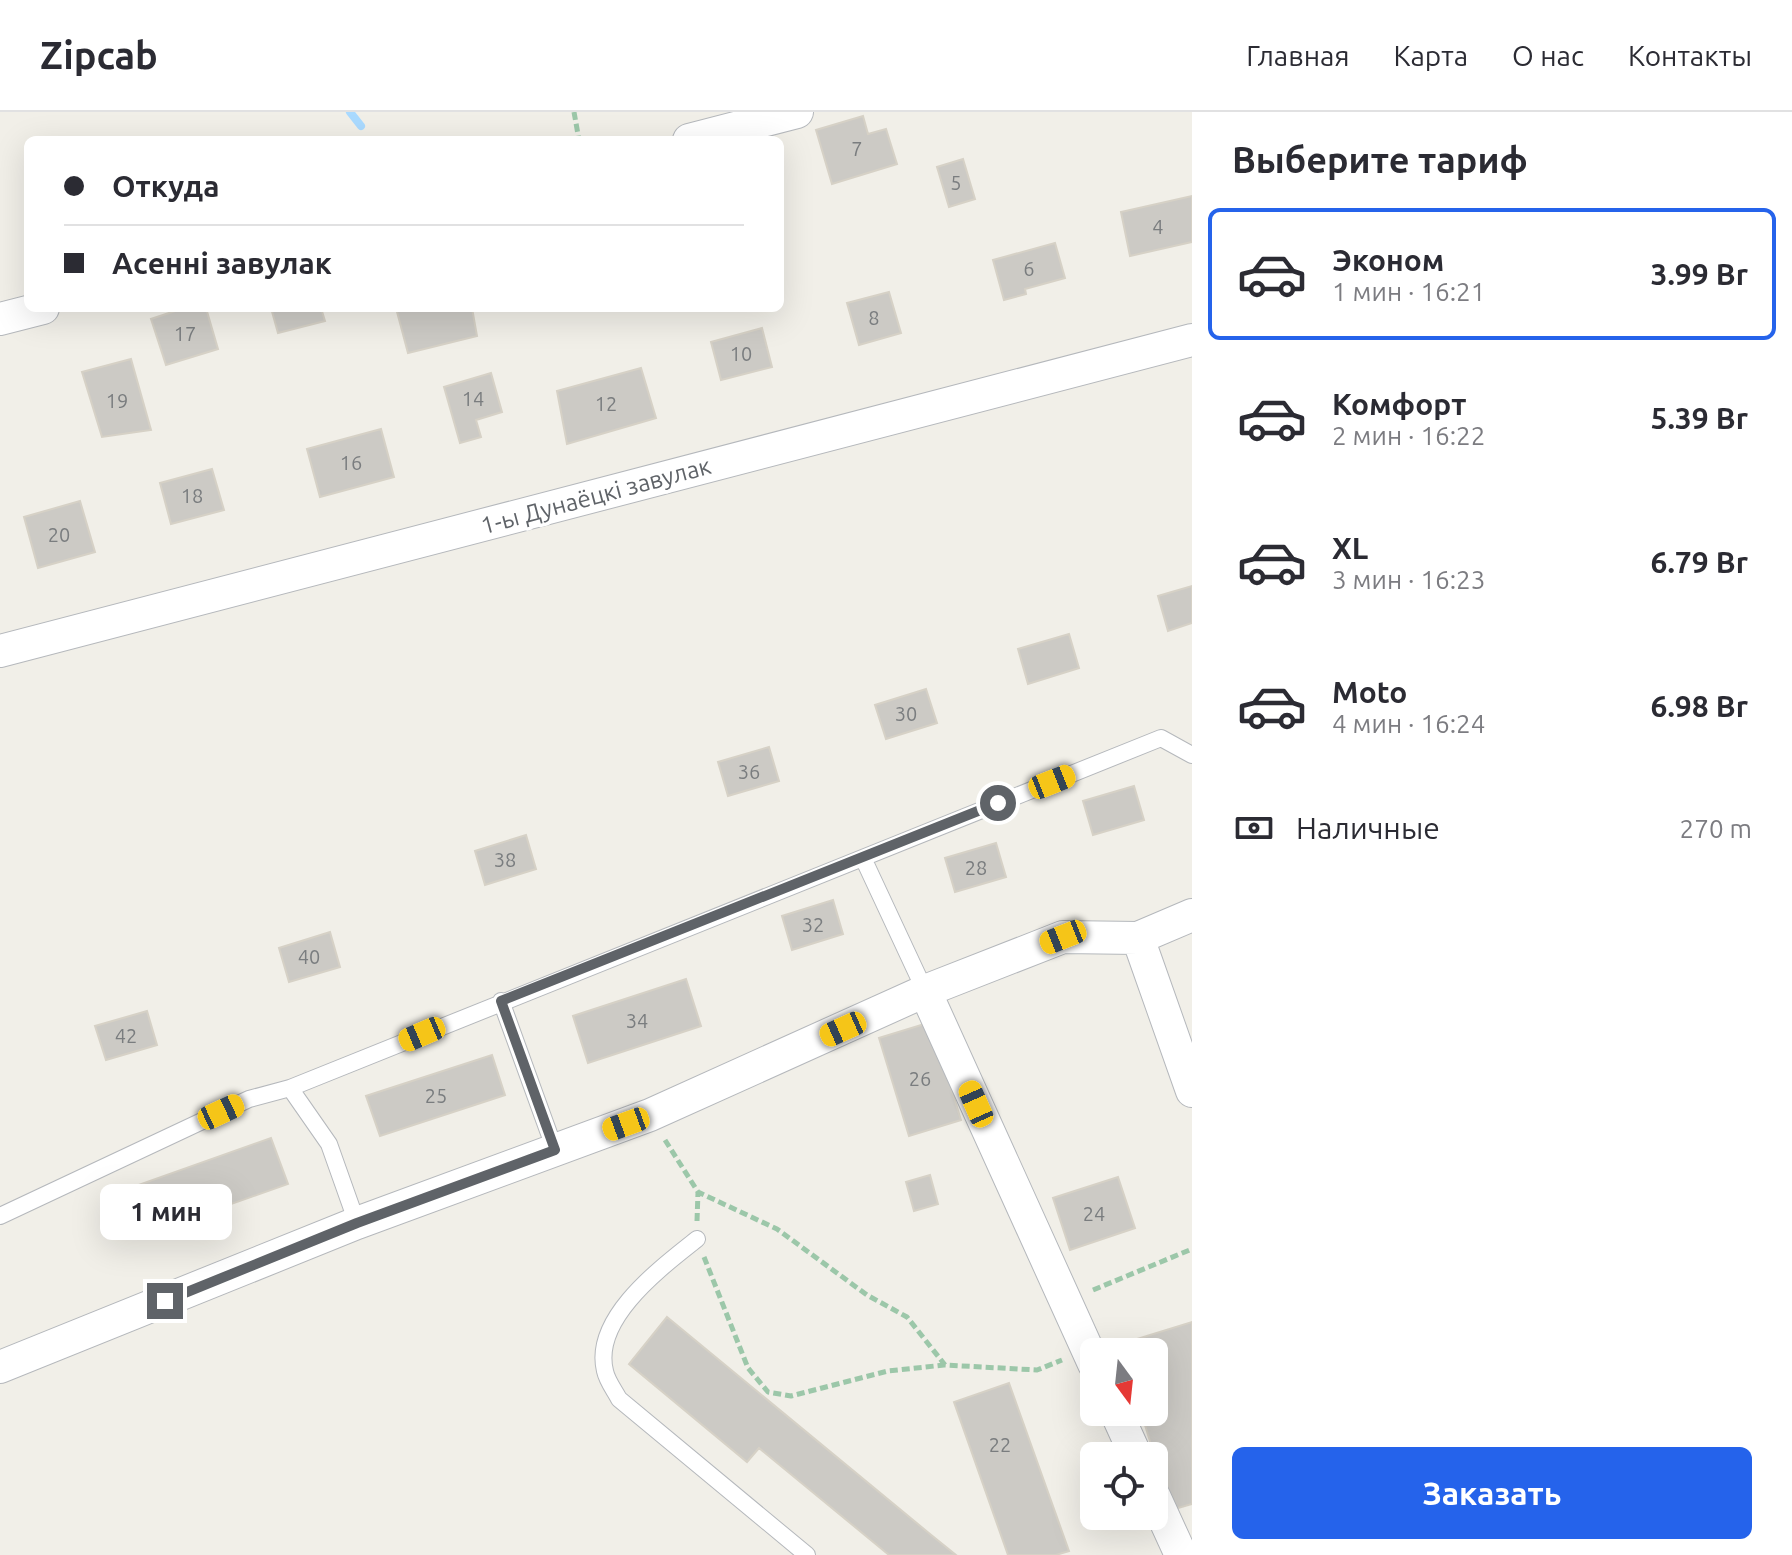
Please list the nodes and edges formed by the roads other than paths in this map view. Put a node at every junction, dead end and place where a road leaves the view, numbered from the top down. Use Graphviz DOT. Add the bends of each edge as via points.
graph roads {
  1 [pos="797,112"];
  2 [pos="704,136"];
  3 [pos="27,312"];
  4 [pos="0,319"];
  5 [pos="1192,340"];
  6 [pos="0,651"];
  7 [pos="1192,755"];
  8 [pos="863,858"];
  9 [pos="1192,915"];
  10 [pos="1138,938"];
  11 [pos="925,991"];
  12 [pos="501,1001"];
  13 [pos="290,1088"];
  14 [pos="1192,1091"];
  15 [pos="555,1150"];
  16 [pos="0,1216"];
  17 [pos="357,1223"];
  18 [pos="697,1239"];
  19 [pos="1083,1338"];
  20 [pos="0,1367"];
  21 [pos="1168,1527"];
  22 [pos="807,1555"];
  23 [pos="1181,1555"];
  1 -- 2 [label="street"];
  3 -- 4 [label="street"];
  5 -- 6 [label="street, 1-ы Дунаёцкі завулак"];
  7 -- 8 [label="lane" via="1161,738"];
  8 -- 11 [label="lane"];
  8 -- 12 [label="lane"];
  9 -- 10 [label="street"];
  10 -- 11 [label="street" via="1063,937"];
  10 -- 14 [label="street"];
  11 -- 15 [label="street" via="650,1115"];
  11 -- 19 [label="street"];
  12 -- 13 [label="lane"];
  12 -- 15 [label="lane"];
  13 -- 16 [label="lane" via="249,1099"];
  13 -- 17 [label="lane" via="329,1144"];
  15 -- 17 [label="street"];
  17 -- 20 [label="street"];
  18 -- 22 [label="lane" via="633,1293 607,1336 604,1370 619,1399"];
  21 -- 23 [label="street"];
}
